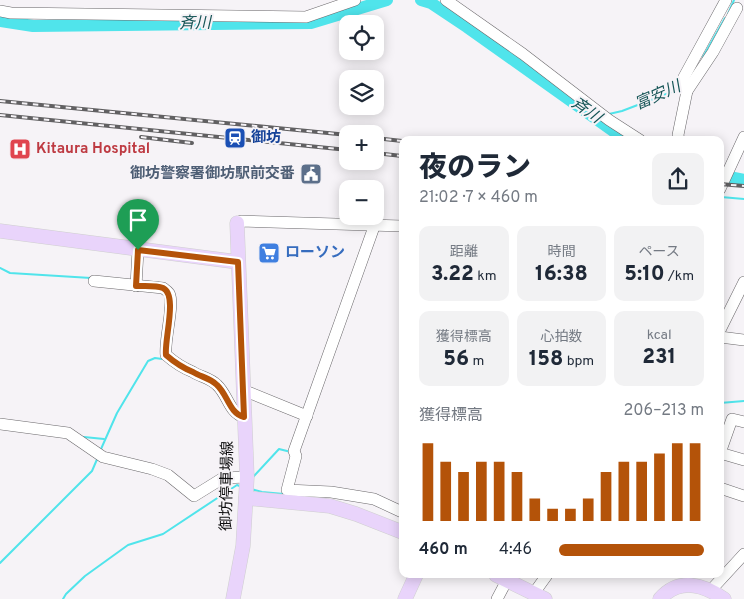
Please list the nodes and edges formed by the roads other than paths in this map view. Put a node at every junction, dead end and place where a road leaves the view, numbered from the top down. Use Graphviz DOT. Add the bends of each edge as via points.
graph roads {
  1 [pos="356,0"];
  2 [pos="446,0"];
  3 [pos="726,0"];
  4 [pos="737,8"];
  5 [pos="0,11"];
  6 [pos="688,91"];
  7 [pos="634,136"];
  8 [pos="678,136"];
  9 [pos="744,137"];
  10 [pos="725,166"];
  11 [pos="237,223"];
  12 [pos="339,223"];
  13 [pos="375,225"];
  14 [pos="384,225"];
  15 [pos="399,226"];
  16 [pos="0,231"];
  17 [pos="138,250"];
  18 [pos="238,262"];
  19 [pos="94,281"];
  20 [pos="744,282"];
  21 [pos="136,286"];
  22 [pos="724,322"];
  23 [pos="724,338"];
  24 [pos="744,340"];
  25 [pos="243,390"];
  26 [pos="307,416"];
  27 [pos="244,417"];
  28 [pos="744,422"];
  29 [pos="0,424"];
  30 [pos="724,442"];
  31 [pos="724,454"];
  32 [pos="744,460"];
  33 [pos="247,477"];
  34 [pos="724,489"];
  35 [pos="744,496"];
  36 [pos="246,498"];
  37 [pos="366,498"];
  38 [pos="399,511"];
  39 [pos="360,515"];
  40 [pos="399,531"];
  41 [pos="744,554"];
  42 [pos="724,576"];
  43 [pos="415,578"];
  44 [pos="501,578"];
  45 [pos="546,578"];
  46 [pos="722,578"];
  47 [pos="711,590"];
  48 [pos="539,596"];
  49 [pos="233,599"];
  50 [pos="405,599"];
  51 [pos="498,599"];
  52 [pos="660,599"];
  53 [pos="724,599"];
  1 -- 5 [label="street" via="306,17"];
  2 -- 7 [label="street"];
  3 -- 6 [label="street" via="684,77"];
  4 -- 6 [label="street" via="714,52"];
  6 -- 8 [label="street"];
  9 -- 10 [label="street"];
  11 -- 12 [label="street"];
  11 -- 18 [label="main road, 御坊停車場線"];
  13 -- 26 [label="street"];
  14 -- 15 [label="street"];
  16 -- 17 [label="main road"];
  17 -- 18 [label="main road"];
  17 -- 21 [label="street"];
  18 -- 25 [label="main road, 御坊停車場線"];
  19 -- 21 [label="street"];
  20 -- 22 [label="street"];
  21 -- 27 [label="street" via="163,288 169,293 166,355 211,380 219,387 232,410"];
  23 -- 24 [label="street"];
  25 -- 26 [label="street"];
  25 -- 27 [label="main road, 御坊停車場線"];
  26 -- 37 [label="street" via="294,451 296,456 287,490"];
  27 -- 33 [label="main road, 御坊停車場線"];
  28 -- 30 [label="street" via="732,419"];
  29 -- 33 [label="street" via="68,433 103,457 168,475 194,496 223,478"];
  31 -- 32 [label="street"];
  33 -- 36 [label="main road, 御坊停車場線"];
  34 -- 35 [label="street"];
  36 -- 39 [label="main road" via="330,506"];
  36 -- 49 [label="main road, 御坊停車場線" via="243,546"];
  37 -- 38 [label="street"];
  37 -- 39 [label="street"];
  39 -- 40 [label="main road"];
  41 -- 42 [label="street"];
  43 -- 50 [label="main road"];
  44 -- 48 [label="main road"];
  44 -- 51 [label="street"];
  45 -- 48 [label="street"];
  46 -- 47 [label="street"];
  47 -- 52 [label="main road" via="682,584"];
  47 -- 53 [label="main road"];
}
